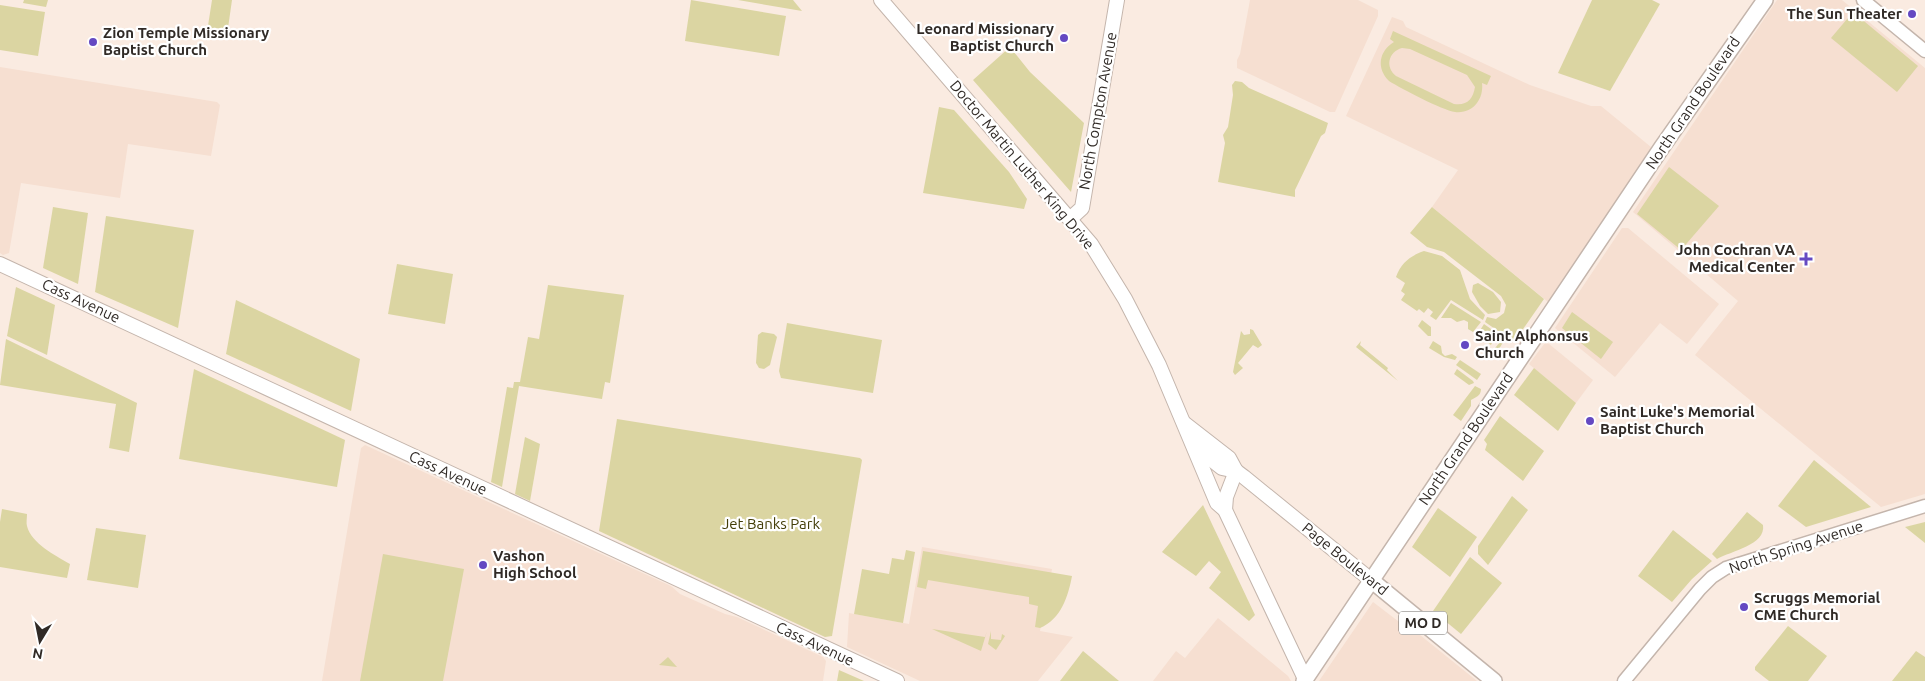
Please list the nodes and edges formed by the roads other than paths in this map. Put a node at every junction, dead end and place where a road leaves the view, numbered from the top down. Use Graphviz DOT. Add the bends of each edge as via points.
graph roads {
  1 [pos="881,0"];
  2 [pos="1117,0"];
  3 [pos="1765,0"];
  4 [pos="1863,0"];
  5 [pos="1925,51"];
  6 [pos="1071,218"];
  7 [pos="0,264"];
  8 [pos="1184,422"];
  9 [pos="1192,444"];
  10 [pos="1236,471"];
  11 [pos="1925,506"];
  12 [pos="1225,510"];
  13 [pos="1371,580"];
  14 [pos="1305,680"];
  15 [pos="897,681"];
  16 [pos="1494,681"];
  17 [pos="1624,681"];
  1 -- 6 [label="main road, Doctor Martin Luther King Drive / MO D"];
  2 -- 6 [label="main road, North Compton Avenue" via="1082,208"];
  3 -- 13 [label="main road, North Grand Boulevard" via="1662,147"];
  4 -- 5 [label="street"];
  6 -- 8 [label="main road, Doctor Martin Luther King Drive / MO D" via="1107,268 1140,326"];
  7 -- 15 [label="main road, Cass Avenue"];
  8 -- 9 [label="main road, Doctor Martin Luther King Drive / MO D"];
  8 -- 10 [label="main road, Doctor Martin Luther King Drive / MO D" via="1229,458"];
  9 -- 10 [label="main road, Page Boulevard / MO D" via="1222,468"];
  9 -- 12 [label="main road, Doctor Martin Luther King Drive" via="1217,503"];
  10 -- 12 [label="main road" via="1226,497"];
  10 -- 13 [label="main road, Page Boulevard / MO D"];
  11 -- 17 [label="street, North Spring Avenue" via="1726,568 1700,589"];
  12 -- 14 [label="main road, Doctor Martin Luther King Drive"];
  13 -- 14 [label="main road, North Grand Boulevard"];
  13 -- 16 [label="main road, Page Boulevard / MO D"];
}
